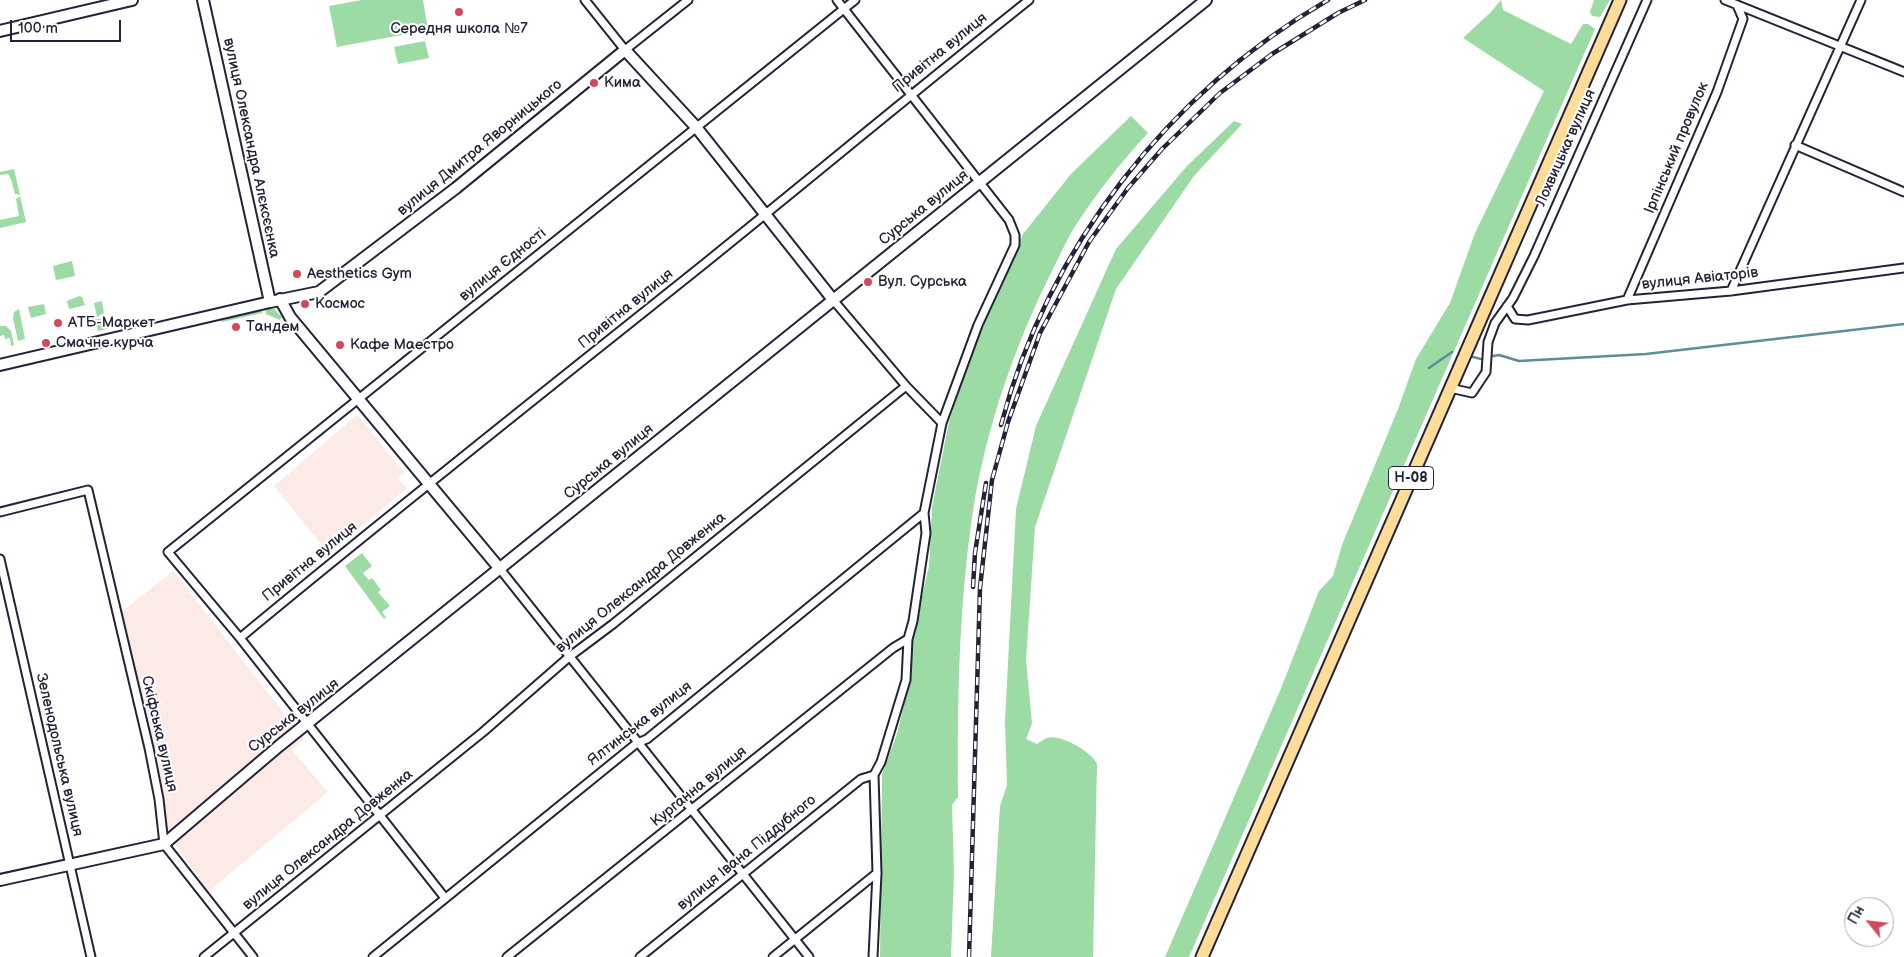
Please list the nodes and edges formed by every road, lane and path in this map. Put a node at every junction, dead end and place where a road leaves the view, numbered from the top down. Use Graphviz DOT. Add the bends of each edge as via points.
graph roads {
  1 [pos="132,0"];
  2 [pos="203,0"];
  3 [pos="585,0"];
  4 [pos="688,0"];
  5 [pos="836,0"];
  6 [pos="855,0"];
  7 [pos="1029,0"];
  8 [pos="1206,0"];
  9 [pos="1620,0"];
  10 [pos="1647,0"];
  11 [pos="1725,0"];
  12 [pos="1861,0"];
  13 [pos="1737,5"];
  14 [pos="844,9"];
  15 [pos="1755,12"];
  16 [pos="1743,19"];
  17 [pos="0,31"];
  18 [pos="1840,46"];
  19 [pos="625,50"];
  20 [pos="1904,72"];
  21 [pos="910,94"];
  22 [pos="696,127"];
  23 [pos="1795,145"];
  24 [pos="978,183"];
  25 [pos="1904,192"];
  26 [pos="764,215"];
  27 [pos="1904,268"];
  28 [pos="1731,291"];
  29 [pos="275,300"];
  30 [pos="1627,300"];
  31 [pos="834,301"];
  32 [pos="1508,306"];
  33 [pos="0,365"];
  34 [pos="906,386"];
  35 [pos="1450,388"];
  36 [pos="358,400"];
  37 [pos="942,423"];
  38 [pos="429,485"];
  39 [pos="0,512"];
  40 [pos="924,513"];
  41 [pos="0,559"];
  42 [pos="500,569"];
  43 [pos="240,638"];
  44 [pos="908,639"];
  45 [pos="570,656"];
  46 [pos="307,725"];
  47 [pos="637,743"];
  48 [pos="874,775"];
  49 [pos="693,810"];
  50 [pos="381,814"];
  51 [pos="164,844"];
  52 [pos="70,866"];
  53 [pos="744,873"];
  54 [pos="877,873"];
  55 [pos="0,880"];
  56 [pos="445,898"];
  57 [pos="234,933"];
  58 [pos="795,939"];
  59 [pos="92,957"];
  60 [pos="204,957"];
  61 [pos="253,957"];
  62 [pos="373,957"];
  63 [pos="507,957"];
  64 [pos="640,957"];
  65 [pos="773,957"];
  66 [pos="810,957"];
  67 [pos="873,957"];
  68 [pos="1202,957"];
  1 -- 17 [label="street"];
  2 -- 29 [label="street, вулиця Олександра Алєксєєнка"];
  3 -- 19 [label="street"];
  4 -- 19 [label="street, вулиця Дмитра Яворницького"];
  5 -- 14 [label="street"];
  6 -- 14 [label="street, вулиця Єдності"];
  7 -- 21 [label="street, Привітна вулиця"];
  8 -- 24 [label="street, Сурська вулиця"];
  9 -- 35 [label="main road, Н-08"];
  10 -- 32 [label="street, Лохвицька вулиця" via="1534,256"];
  11 -- 13 [label="street"];
  12 -- 18 [label="street"];
  13 -- 15 [label="street"];
  13 -- 16 [label="street"];
  14 -- 21 [label="street"];
  14 -- 22 [label="street, вулиця Єдності"];
  15 -- 16 [label="street"];
  15 -- 18 [label="street"];
  16 -- 30 [label="street, Ірпінський провулок" via="1717,92"];
  18 -- 20 [label="street"];
  18 -- 23 [label="street"];
  19 -- 22 [label="street"];
  19 -- 29 [label="street, вулиця Дмитра Яворницького" via="357,265 319,292"];
  21 -- 24 [label="street"];
  21 -- 26 [label="street, Привітна вулиця"];
  22 -- 26 [label="street"];
  22 -- 36 [label="street, вулиця Єдності"];
  23 -- 25 [label="street"];
  23 -- 28 [label="street"];
  24 -- 31 [label="street, Сурська вулиця"];
  24 -- 37 [label="street" via="1009,220 1015,245 978,325"];
  26 -- 31 [label="street"];
  26 -- 38 [label="street, Привітна вулиця"];
  27 -- 28 [label="street, вулиця Авіаторів"];
  28 -- 30 [label="street, вулиця Авіаторів"];
  29 -- 33 [label="street, вулиця Дмитра Яворницького"];
  29 -- 36 [label="street, вулиця Олександра Алєксєєнка"];
  30 -- 32 [label="street, вулиця Авіаторів" via="1528,320 1515,318"];
  31 -- 34 [label="street"];
  31 -- 42 [label="street, Сурська вулиця"];
  32 -- 35 [label="street, Лохвицька вулиця" via="1495,323 1488,342 1483,378 1472,393"];
  34 -- 37 [label="street"];
  34 -- 45 [label="street, вулиця Олександра Довженка"];
  35 -- 68 [label="main road, Н-08"];
  36 -- 38 [label="street, вулиця Олександра Алєксєєнка"];
  36 -- 43 [label="street, вулиця Єдності" via="168,552"];
  37 -- 40 [label="street"];
  38 -- 42 [label="street, вулиця Олександра Алєксєєнка"];
  38 -- 43 [label="street, Привітна вулиця"];
  39 -- 51 [label="street, Скіфська вулиця" via="88,490 160,799"];
  40 -- 44 [label="street" via="926,533 922,565"];
  40 -- 47 [label="street, Ялтинська вулиця" via="647,739"];
  41 -- 52 [label="street, Зеленодольська вулиця"];
  42 -- 45 [label="street"];
  42 -- 46 [label="street, Сурська вулиця"];
  43 -- 46 [label="street"];
  44 -- 48 [label="street" via="904,690"];
  44 -- 49 [label="street, Курганна вулиця"];
  45 -- 47 [label="street"];
  45 -- 50 [label="street, вулиця Олександра Довженка" via="483,732"];
  46 -- 50 [label="street"];
  46 -- 51 [label="street, Сурська вулиця"];
  47 -- 49 [label="street"];
  47 -- 56 [label="street, Ялтинська вулиця"];
  48 -- 53 [label="street, вулиця Івана Піддубного" via="861,780"];
  48 -- 54 [label="street"];
  49 -- 53 [label="street"];
  49 -- 63 [label="street, Курганна вулиця"];
  50 -- 56 [label="street"];
  50 -- 57 [label="street, вулиця Олександра Довженка"];
  51 -- 52 [label="street, Сурська вулиця"];
  51 -- 57 [label="street"];
  52 -- 55 [label="street, Сурська вулиця"];
  52 -- 59 [label="street, Зеленодольська вулиця"];
  53 -- 58 [label="street"];
  53 -- 64 [label="street, вулиця Івана Піддубного"];
  54 -- 58 [label="street"];
  54 -- 67 [label="street"];
  56 -- 62 [label="street, Ялтинська вулиця"];
  57 -- 60 [label="street, вулиця Олександра Довженка"];
  57 -- 61 [label="street"];
  58 -- 65 [label="street"];
  58 -- 66 [label="street"];
}
